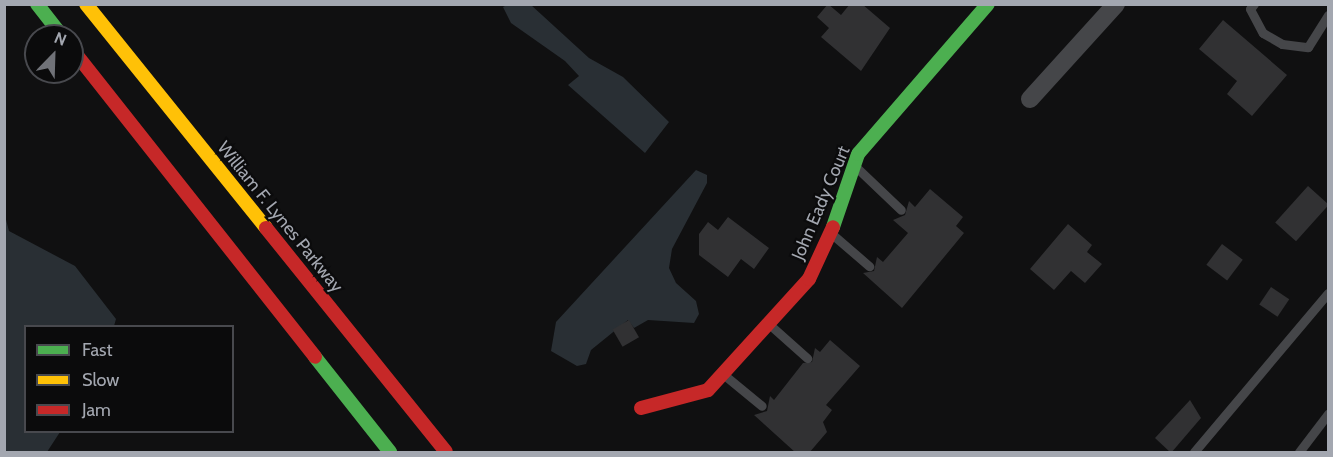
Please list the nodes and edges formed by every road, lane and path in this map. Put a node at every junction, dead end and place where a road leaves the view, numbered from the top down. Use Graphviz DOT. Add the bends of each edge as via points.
graph roads {
  1 [pos="37,4"];
  2 [pos="86,4"];
  3 [pos="988,4"];
  4 [pos="1116,4"];
  5 [pos="1254,4"];
  6 [pos="1329,15"];
  7 [pos="53,24"];
  8 [pos="84,64"];
  9 [pos="1030,99"];
  10 [pos="854,165"];
  11 [pos="901,210"];
  12 [pos="831,233"];
  13 [pos="869,266"];
  14 [pos="1329,293"];
  15 [pos="768,324"];
  16 [pos="807,358"];
  17 [pos="723,374"];
  18 [pos="762,406"];
  19 [pos="641,408"];
  20 [pos="1329,414"];
  21 [pos="390,453"];
  22 [pos="446,453"];
  23 [pos="1194,453"];
  24 [pos="1299,453"];
  1 -- 7 [label="main road"];
  2 -- 22 [label="main road, William F. Lynes Parkway"];
  3 -- 10 [label="main road, John Eady Court" via="858,154"];
  4 -- 9 [label="street"];
  5 -- 6 [label="lane" via="1250,9 1263,33 1282,44 1308,47"];
  8 -- 21 [label="main road"];
  10 -- 11 [label="lane"];
  10 -- 12 [label="main road, John Eady Court"];
  12 -- 13 [label="lane"];
  12 -- 15 [label="main road, John Eady Court" via="808,279"];
  14 -- 23 [label="lane"];
  15 -- 16 [label="lane"];
  15 -- 17 [label="main road, John Eady Court"];
  17 -- 18 [label="lane"];
  17 -- 19 [label="main road, John Eady Court" via="708,390"];
  20 -- 24 [label="lane"];
}
